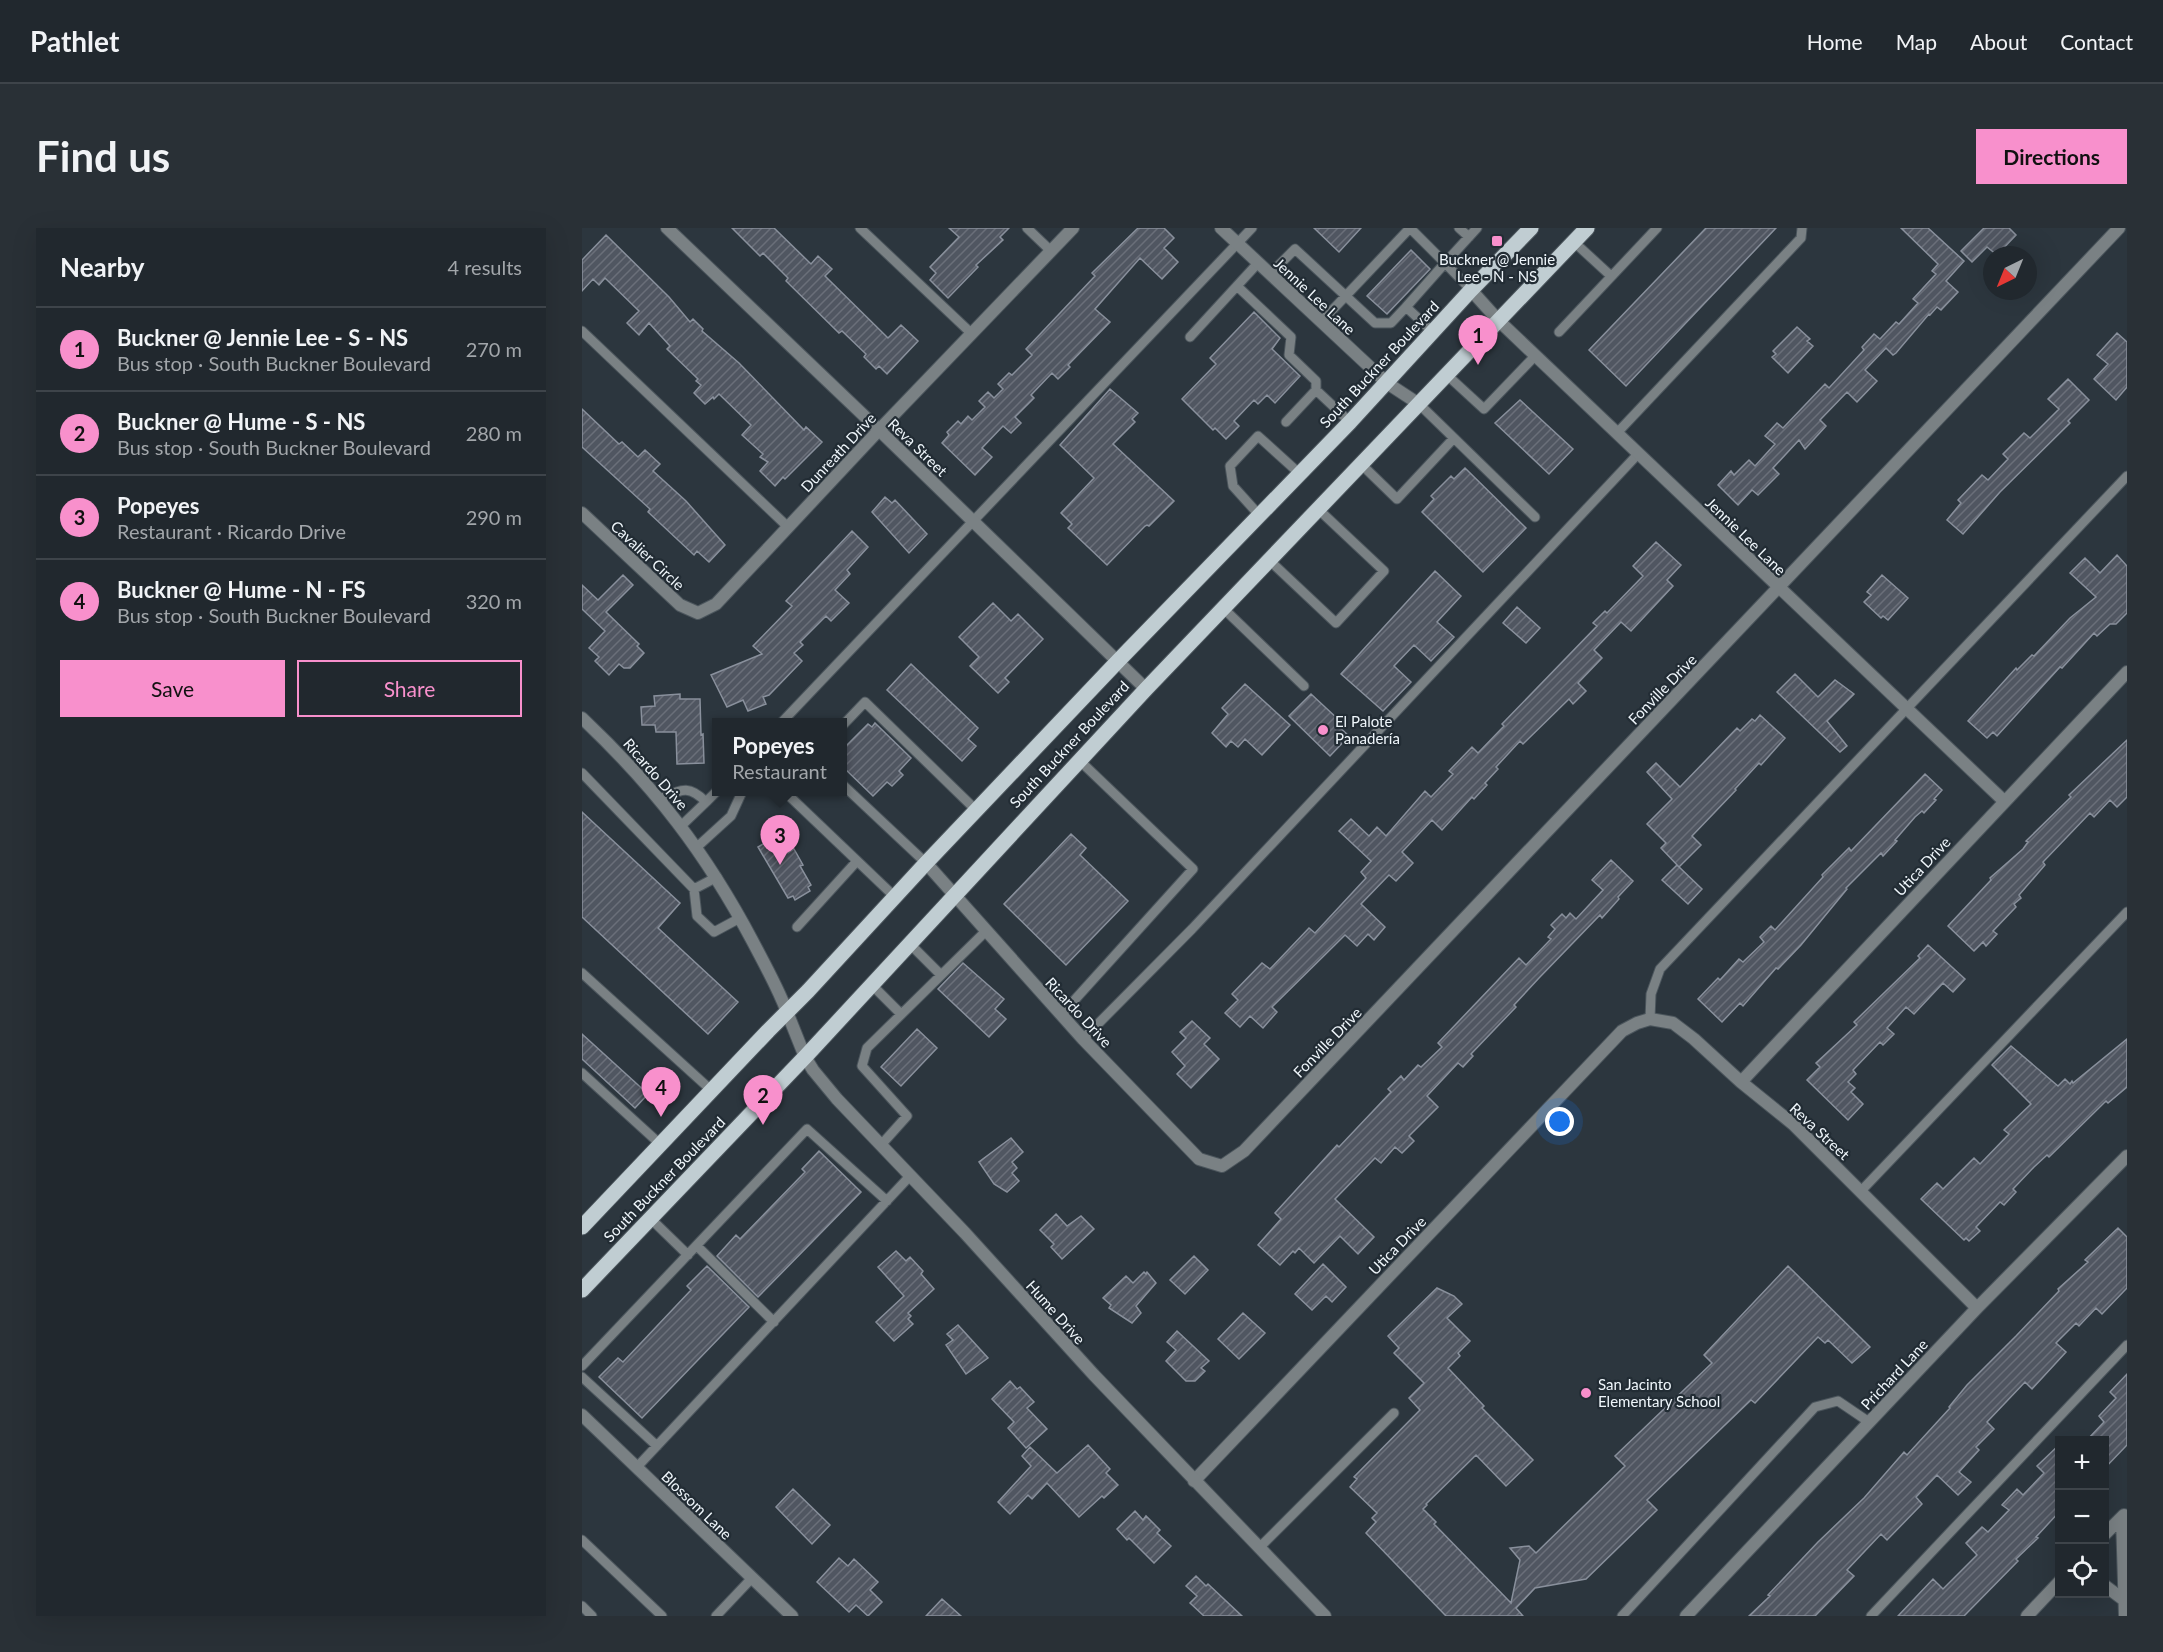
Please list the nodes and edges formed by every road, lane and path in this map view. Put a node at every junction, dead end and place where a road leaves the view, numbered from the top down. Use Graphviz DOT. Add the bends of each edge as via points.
graph roads {
  1 [pos="667,228"];
  2 [pos="860,228"];
  3 [pos="1027,228"];
  4 [pos="1073,228"];
  5 [pos="1221,228"];
  6 [pos="1252,228"];
  7 [pos="1410,228"];
  8 [pos="1459,228"];
  9 [pos="1477,228"];
  10 [pos="1587,228"];
  11 [pos="1657,228"];
  12 [pos="1802,228"];
  13 [pos="2119,228"];
  14 [pos="1526,230"];
  15 [pos="1469,237"];
  16 [pos="1574,242"];
  17 [pos="1237,244"];
  18 [pos="1051,251"];
  19 [pos="1258,263"];
  20 [pos="1445,263"];
  21 [pos="1270,274"];
  22 [pos="1611,276"];
  23 [pos="1237,286"];
  24 [pos="1471,290"];
  25 [pos="1346,297"];
  26 [pos="1406,307"];
  27 [pos="1498,320"];
  28 [pos="1321,322"];
  29 [pos="582,331"];
  30 [pos="1433,332"];
  31 [pos="1559,332"];
  32 [pos="971,333"];
  33 [pos="1190,337"];
  34 [pos="1535,356"];
  35 [pos="1447,375"];
  36 [pos="1387,383"];
  37 [pos="1317,390"];
  38 [pos="1419,404"];
  39 [pos="1286,422"];
  40 [pos="1350,423"];
  41 [pos="879,430"];
  42 [pos="1617,433"];
  43 [pos="1454,438"];
  44 [pos="1638,454"];
  45 [pos="1361,464"];
  46 [pos="1300,474"];
  47 [pos="2127,476"];
  48 [pos="1318,509"];
  49 [pos="582,513"];
  50 [pos="1260,516"];
  51 [pos="1535,517"];
  52 [pos="974,522"];
  53 [pos="788,528"];
  54 [pos="1269,560"];
  55 [pos="1778,588"];
  56 [pos="1223,608"];
  57 [pos="698,613"];
  58 [pos="1118,662"];
  59 [pos="2127,672"];
  60 [pos="1304,686"];
  61 [pos="1146,688"];
  62 [pos="1907,710"];
  63 [pos="582,718"];
  64 [pos="787,718"];
  65 [pos="847,721"];
  66 [pos="1079,760"];
  67 [pos="582,773"];
  68 [pos="847,788"];
  69 [pos="712,796"];
  70 [pos="739,796"];
  71 [pos="789,796"];
  72 [pos="660,800"];
  73 [pos="2004,801"];
  74 [pos="706,802"];
  75 [pos="977,811"];
  76 [pos="681,826"];
  77 [pos="697,847"];
  78 [pos="858,861"];
  79 [pos="926,863"];
  80 [pos="717,877"];
  81 [pos="694,889"];
  82 [pos="954,894"];
  83 [pos="895,897"];
  84 [pos="2127,912"];
  85 [pos="740,918"];
  86 [pos="797,927"];
  87 [pos="986,931"];
  88 [pos="909,943"];
  89 [pos="582,973"];
  90 [pos="941,975"];
  91 [pos="871,984"];
  92 [pos="787,1012"];
  93 [pos="901,1014"];
  94 [pos="1061,1015"];
  95 [pos="1650,1019"];
  96 [pos="1083,1039"];
  97 [pos="805,1057"];
  98 [pos="582,1073"];
  99 [pos="1741,1082"];
  100 [pos="711,1090"];
  101 [pos="660,1144"];
  102 [pos="880,1145"];
  103 [pos="2127,1156"];
  104 [pos="1222,1166"];
  105 [pos="910,1176"];
  106 [pos="1861,1191"];
  107 [pos="887,1202"];
  108 [pos="651,1220"];
  109 [pos="582,1227"];
  110 [pos="697,1246"];
  111 [pos="688,1255"];
  112 [pos="582,1290"];
  113 [pos="1977,1308"];
  114 [pos="774,1322"];
  115 [pos="2127,1345"];
  116 [pos="582,1366"];
  117 [pos="582,1377"];
  118 [pos="1394,1413"];
  119 [pos="583,1417"];
  120 [pos="1869,1422"];
  121 [pos="657,1446"];
  122 [pos="637,1467"];
  123 [pos="1194,1481"];
  124 [pos="2124,1515"];
  125 [pos="2109,1530"];
  126 [pos="582,1540"];
  127 [pos="1259,1548"];
  128 [pos="752,1578"];
  129 [pos="2055,1585"];
  130 [pos="2109,1590"];
  131 [pos="2124,1600"];
  132 [pos="582,1606"];
  133 [pos="592,1616"];
  134 [pos="662,1616"];
  135 [pos="716,1616"];
  136 [pos="792,1616"];
  137 [pos="1325,1616"];
  138 [pos="1623,1616"];
  139 [pos="1686,1616"];
  140 [pos="1871,1616"];
  141 [pos="2027,1616"];
  142 [pos="2125,1616"];
  1 -- 41 [label="street, Reva Street"];
  2 -- 32 [label="lane"];
  3 -- 18 [label="lane"];
  4 -- 18 [label="street, Dunreath Drive"];
  5 -- 17 [label="street, Jennie Lee Lane"];
  6 -- 17 [label="lane"];
  7 -- 20 [label="lane"];
  7 -- 25 [label="lane"];
  8 -- 15 [label="lane"];
  9 -- 15 [label="lane"];
  10 -- 16 [label="main road, South Buckner Boulevard"];
  11 -- 22 [label="lane"];
  12 -- 42 [label="lane" via="1801,238"];
  13 -- 55 [label="street, Fonville Drive"];
  14 -- 24 [label="main road, South Buckner Boulevard"];
  15 -- 20 [label="lane"];
  16 -- 22 [label="lane"];
  16 -- 27 [label="main road, South Buckner Boulevard"];
  17 -- 19 [label="street, Jennie Lee Lane"];
  17 -- 52 [label="lane"];
  18 -- 32 [label="street, Dunreath Drive"];
  19 -- 21 [label="street, Jennie Lee Lane"];
  19 -- 23 [label="lane"];
  20 -- 24 [label="lane"];
  20 -- 26 [label="lane"];
  21 -- 25 [label="lane" via="1295,249"];
  21 -- 28 [label="street, Jennie Lee Lane"];
  22 -- 31 [label="lane"];
  23 -- 33 [label="lane"];
  23 -- 37 [label="lane" via="1291,337 1289,355 1316,381"];
  24 -- 27 [label="street, Jennie Lee Lane"];
  24 -- 30 [label="main road, South Buckner Boulevard"];
  25 -- 26 [label="lane" via="1375,323 1391,323"];
  25 -- 28 [label="lane"];
  26 -- 30 [label="lane"];
  27 -- 34 [label="street, Jennie Lee Lane"];
  27 -- 35 [label="main road, South Buckner Boulevard"];
  28 -- 36 [label="street, Jennie Lee Lane"];
  29 -- 53 [label="lane"];
  30 -- 36 [label="main road, South Buckner Boulevard"];
  32 -- 41 [label="street, Dunreath Drive"];
  34 -- 35 [label="lane" via="1484,409"];
  34 -- 42 [label="street, Jennie Lee Lane"];
  35 -- 38 [label="main road, South Buckner Boulevard"];
  36 -- 38 [label="street, Jennie Lee Lane"];
  36 -- 40 [label="main road, South Buckner Boulevard"];
  37 -- 39 [label="lane"];
  37 -- 40 [label="lane"];
  38 -- 43 [label="lane"];
  38 -- 45 [label="main road, South Buckner Boulevard"];
  40 -- 46 [label="main road, South Buckner Boulevard"];
  41 -- 52 [label="street, Reva Street"];
  41 -- 53 [label="street, Dunreath Drive"];
  42 -- 44 [label="street, Jennie Lee Lane"];
  43 -- 45 [label="lane" via="1397,499"];
  43 -- 51 [label="lane"];
  44 -- 55 [label="street, Jennie Lee Lane"];
  44 -- 96 [label="lane"];
  45 -- 48 [label="main road, South Buckner Boulevard"];
  46 -- 50 [label="main road, South Buckner Boulevard"];
  46 -- 50 [label="lane" via="1258,436 1230,466 1233,486"];
  47 -- 62 [label="lane"];
  48 -- 54 [label="main road, South Buckner Boulevard"];
  48 -- 54 [label="lane" via="1384,571 1336,623"];
  49 -- 57 [label="street, Cavalier Circle" via="680,605"];
  50 -- 58 [label="main road, South Buckner Boulevard"];
  52 -- 58 [label="street, Reva Street"];
  52 -- 64 [label="lane"];
  53 -- 57 [label="street, Dunreath Drive" via="716,604"];
  54 -- 56 [label="main road, South Buckner Boulevard"];
  55 -- 62 [label="street, Jennie Lee Lane"];
  55 -- 104 [label="street, Fonville Drive" via="1244,1151"];
  56 -- 60 [label="lane"];
  56 -- 61 [label="main road, South Buckner Boulevard"];
  58 -- 61 [label="street, Reva Street"];
  58 -- 75 [label="main road, South Buckner Boulevard"];
  59 -- 73 [label="street, Utica Drive"];
  61 -- 66 [label="main road, South Buckner Boulevard"];
  62 -- 73 [label="street, Jennie Lee Lane"];
  62 -- 95 [label="lane" via="1660,969 1651,994"];
  63 -- 72 [label="street, Ricardo Drive"];
  65 -- 75 [label="lane" via="865,702"];
  66 -- 82 [label="main road, South Buckner Boulevard"];
  66 -- 94 [label="lane" via="1193,869"];
  67 -- 81 [label="lane"];
  68 -- 79 [label="lane"];
  69 -- 74 [label="lane"];
  70 -- 77 [label="lane" via="730,816"];
  71 -- 78 [label="lane"];
  72 -- 74 [label="lane" via="690,790"];
  72 -- 76 [label="street, Ricardo Drive"];
  73 -- 99 [label="street, Utica Drive"];
  74 -- 76 [label="lane"];
  75 -- 79 [label="main road, South Buckner Boulevard"];
  76 -- 77 [label="street, Ricardo Drive"];
  77 -- 80 [label="street, Ricardo Drive"];
  78 -- 83 [label="lane"];
  78 -- 86 [label="lane"];
  79 -- 82 [label="street, Ricardo Drive"];
  79 -- 83 [label="main road, South Buckner Boulevard"];
  80 -- 81 [label="lane"];
  80 -- 85 [label="street, Ricardo Drive"];
  81 -- 85 [label="lane" via="698,916 714,932"];
  82 -- 87 [label="street, Ricardo Drive"];
  82 -- 88 [label="main road, South Buckner Boulevard"];
  83 -- 92 [label="main road, South Buckner Boulevard"];
  84 -- 106 [label="lane"];
  85 -- 92 [label="street, Ricardo Drive"];
  87 -- 90 [label="lane"];
  87 -- 94 [label="street, Ricardo Drive"];
  88 -- 90 [label="lane"];
  88 -- 91 [label="main road, South Buckner Boulevard"];
  89 -- 100 [label="lane"];
  90 -- 93 [label="lane"];
  91 -- 93 [label="lane"];
  91 -- 97 [label="main road, South Buckner Boulevard"];
  92 -- 97 [label="street, Hume Drive"];
  92 -- 100 [label="main road, South Buckner Boulevard"];
  93 -- 102 [label="lane" via="867,1048 862,1066 907,1116"];
  94 -- 96 [label="street, Ricardo Drive"];
  95 -- 99 [label="street, Reva Street" via="1673,1023"];
  95 -- 123 [label="street, Utica Drive" via="1622,1031"];
  96 -- 104 [label="street, Ricardo Drive" via="1199,1159"];
  97 -- 102 [label="street, Hume Drive"];
  97 -- 108 [label="main road, South Buckner Boulevard"];
  98 -- 101 [label="lane"];
  99 -- 106 [label="street, Reva Street" via="1793,1124"];
  100 -- 101 [label="main road, South Buckner Boulevard"];
  101 -- 109 [label="main road, South Buckner Boulevard"];
  102 -- 105 [label="street, Hume Drive"];
  103 -- 113 [label="street, Prichard Lane"];
  105 -- 107 [label="lane"];
  105 -- 123 [label="street, Hume Drive"];
  106 -- 113 [label="street, Reva Street"];
  107 -- 110 [label="lane" via="807,1129"];
  107 -- 114 [label="lane"];
  108 -- 111 [label="lane"];
  108 -- 112 [label="main road, South Buckner Boulevard"];
  110 -- 111 [label="lane"];
  110 -- 114 [label="lane"];
  111 -- 116 [label="lane"];
  113 -- 120 [label="street, Prichard Lane"];
  114 -- 121 [label="lane"];
  115 -- 140 [label="lane"];
  117 -- 121 [label="lane"];
  118 -- 127 [label="lane"];
  119 -- 122 [label="street, Blossom Lane"];
  120 -- 138 [label="lane" via="1838,1401 1815,1407"];
  120 -- 139 [label="street, Prichard Lane"];
  121 -- 122 [label="lane"];
  122 -- 128 [label="street, Blossom Lane"];
  123 -- 127 [label="street, Hume Drive"];
  124 -- 125 [label="street"];
  124 -- 131 [label="street"];
  126 -- 134 [label="lane"];
  127 -- 137 [label="street, Hume Drive"];
  128 -- 135 [label="lane"];
  128 -- 136 [label="street, Blossom Lane"];
  129 -- 141 [label="street"];
  130 -- 131 [label="street"];
  131 -- 142 [label="street"];
  132 -- 133 [label="lane"];
}
